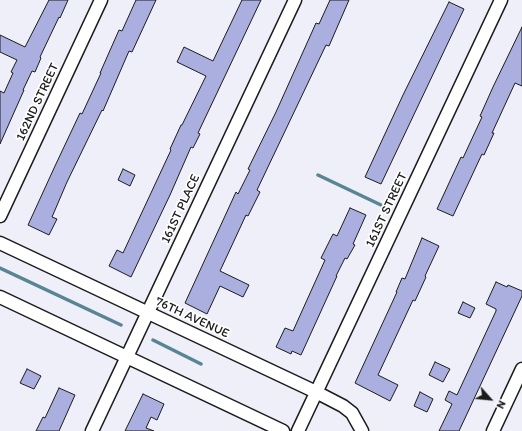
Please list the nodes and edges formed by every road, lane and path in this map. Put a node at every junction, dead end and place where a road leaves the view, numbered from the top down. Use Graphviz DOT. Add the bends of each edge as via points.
graph roads {
  1 [pos="101,0"];
  2 [pos="295,0"];
  3 [pos="500,0"];
  4 [pos="0,216"];
  5 [pos="0,243"];
  6 [pos="0,297"];
  7 [pos="148,313"];
  8 [pos="127,358"];
  9 [pos="522,369"];
  10 [pos="316,392"];
  11 [pos="92,431"];
  12 [pos="283,431"];
  13 [pos="298,431"];
  14 [pos="362,431"];
  15 [pos="493,431"];
  1 -- 4 [label="street, 162ND STREET"];
  2 -- 7 [label="street, 161ST PLACE"];
  3 -- 10 [label="street, 161ST STREET"];
  5 -- 7 [label="street, 76TH AVENUE"];
  6 -- 8 [label="street"];
  7 -- 8 [label="street, 161ST PLACE"];
  7 -- 10 [label="street, 76TH AVENUE"];
  8 -- 11 [label="street, 161ST PLACE"];
  8 -- 12 [label="street"];
  9 -- 15 [label="street"];
  10 -- 13 [label="street, 161ST STREET"];
  10 -- 14 [label="street, 76TH AVENUE" via="352,413"];
}
